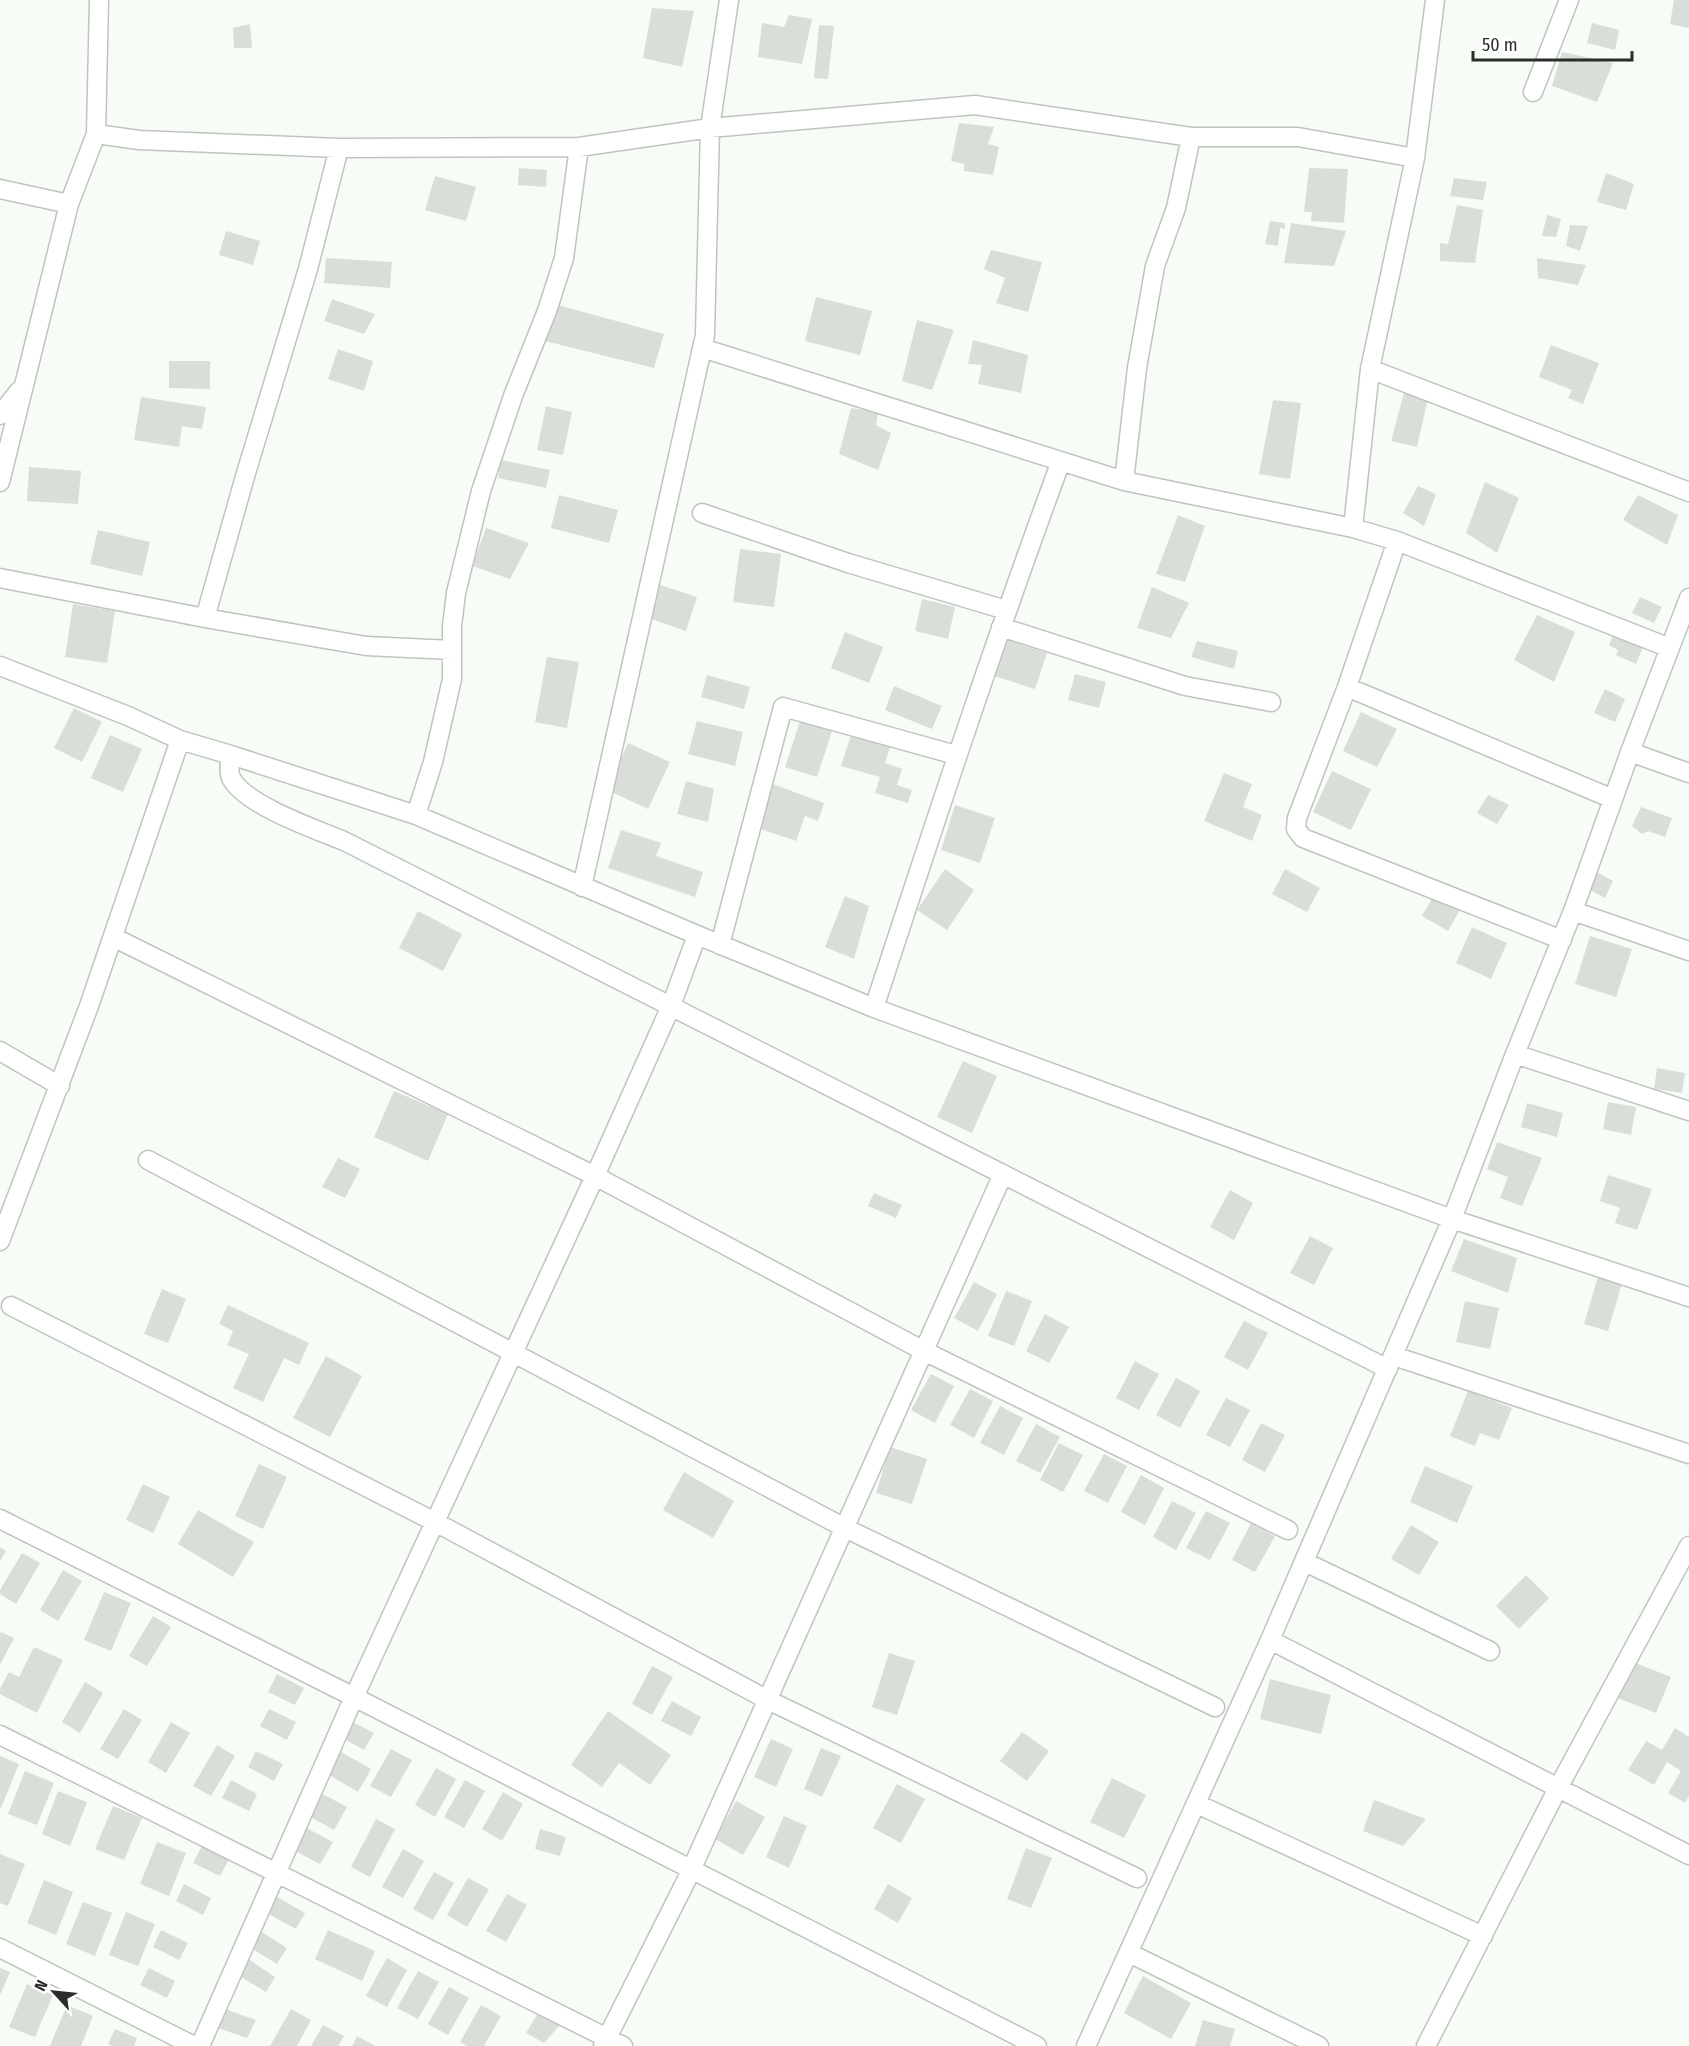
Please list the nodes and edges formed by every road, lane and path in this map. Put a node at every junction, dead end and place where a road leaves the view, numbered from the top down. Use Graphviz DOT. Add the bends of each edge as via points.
graph roads {
  1 [pos="99,0"];
  2 [pos="729,0"];
  3 [pos="1435,0"];
  4 [pos="1569,0"];
  5 [pos="1533,93"];
  6 [pos="710,128"];
  7 [pos="96,134"];
  8 [pos="1191,137"];
  9 [pos="579,147"];
  10 [pos="339,148"];
  11 [pos="1415,159"];
  12 [pos="0,189"];
  13 [pos="69,204"];
  14 [pos="702,348"];
  15 [pos="1370,369"];
  16 [pos="24,385"];
  17 [pos="0,415"];
  18 [pos="1061,461"];
  19 [pos="1124,481"];
  20 [pos="0,482"];
  21 [pos="1689,492"];
  22 [pos="702,513"];
  23 [pos="1353,528"];
  24 [pos="1397,541"];
  25 [pos="0,578"];
  26 [pos="1688,603"];
  27 [pos="205,618"];
  28 [pos="1003,618"];
  29 [pos="1670,648"];
  30 [pos="452,650"];
  31 [pos="0,666"];
  32 [pos="1347,687"];
  33 [pos="1271,702"];
  34 [pos="180,740"];
  35 [pos="1630,752"];
  36 [pos="231,754"];
  37 [pos="956,755"];
  38 [pos="1689,773"];
  39 [pos="1613,799"];
  40 [pos="416,815"];
  41 [pos="582,886"];
  42 [pos="1573,911"];
  43 [pos="697,935"];
  44 [pos="113,937"];
  45 [pos="1562,940"];
  46 [pos="720,945"];
  47 [pos="1689,951"];
  48 [pos="671,1006"];
  49 [pos="874,1008"];
  50 [pos="0,1051"];
  51 [pos="1515,1054"];
  52 [pos="60,1086"];
  53 [pos="1689,1111"];
  54 [pos="148,1160"];
  55 [pos="1003,1174"];
  56 [pos="595,1176"];
  57 [pos="1452,1218"];
  58 [pos="0,1241"];
  59 [pos="1689,1297"];
  60 [pos="10,1306"];
  61 [pos="924,1351"];
  62 [pos="513,1353"];
  63 [pos="1391,1362"];
  64 [pos="1689,1454"];
  65 [pos="0,1519"];
  66 [pos="435,1522"];
  67 [pos="845,1528"];
  68 [pos="1288,1530"];
  69 [pos="1689,1546"];
  70 [pos="1305,1562"];
  71 [pos="1270,1640"];
  72 [pos="1490,1650"];
  73 [pos="354,1697"];
  74 [pos="768,1700"];
  75 [pos="1215,1707"];
  76 [pos="0,1736"];
  77 [pos="1558,1788"];
  78 [pos="1197,1804"];
  79 [pos="1689,1855"];
  80 [pos="691,1870"];
  81 [pos="276,1873"];
  82 [pos="1137,1878"];
  83 [pos="1483,1936"];
  84 [pos="0,1947"];
  85 [pos="1129,1953"];
  86 [pos="611,2043"];
  87 [pos="194,2046"];
  88 [pos="200,2046"];
  89 [pos="1037,2046"];
  90 [pos="1086,2046"];
  91 [pos="1319,2046"];
  92 [pos="1426,2046"];
  1 -- 7 [label="street"];
  2 -- 6 [label="street"];
  3 -- 11 [label="street"];
  4 -- 5 [label="street"];
  6 -- 8 [label="street" via="975,105"];
  6 -- 9 [label="street"];
  6 -- 14 [label="street"];
  7 -- 10 [label="street" via="139,140"];
  7 -- 13 [label="street"];
  8 -- 11 [label="street" via="1298,137"];
  8 -- 19 [label="street" via="1176,208 1155,266 1137,368"];
  9 -- 10 [label="street"];
  9 -- 30 [label="street" via="564,258 481,491 456,593"];
  10 -- 27 [label="street" via="308,269"];
  11 -- 15 [label="street"];
  12 -- 13 [label="street"];
  13 -- 16 [label="street"];
  14 -- 18 [label="street"];
  14 -- 41 [label="street"];
  15 -- 21 [label="street"];
  15 -- 23 [label="street"];
  16 -- 17 [label="street"];
  16 -- 20 [label="street"];
  18 -- 19 [label="street"];
  18 -- 28 [label="street"];
  19 -- 23 [label="street"];
  22 -- 28 [label="street"];
  23 -- 24 [label="street"];
  24 -- 29 [label="street"];
  24 -- 32 [label="street"];
  25 -- 27 [label="street"];
  26 -- 29 [label="street"];
  27 -- 30 [label="street" via="366,646"];
  28 -- 33 [label="street" via="1185,686"];
  28 -- 37 [label="street"];
  29 -- 35 [label="street"];
  30 -- 40 [label="street" via="452,679"];
  31 -- 34 [label="street"];
  32 -- 39 [label="street"];
  32 -- 45 [label="street" via="1297,818 1296,829 1303,838"];
  34 -- 36 [label="street"];
  34 -- 44 [label="street"];
  35 -- 38 [label="street"];
  35 -- 39 [label="street"];
  36 -- 40 [label="street"];
  36 -- 48 [label="street" via="230,776 241,791 256,801 344,841"];
  37 -- 46 [label="street" via="783,707"];
  37 -- 49 [label="street"];
  39 -- 42 [label="street"];
  40 -- 41 [label="street"];
  41 -- 43 [label="street"];
  42 -- 45 [label="street"];
  42 -- 47 [label="street"];
  43 -- 46 [label="street"];
  43 -- 48 [label="street"];
  44 -- 52 [label="street"];
  44 -- 56 [label="street"];
  45 -- 51 [label="street"];
  46 -- 49 [label="street"];
  48 -- 55 [label="street"];
  48 -- 56 [label="street"];
  49 -- 57 [label="street"];
  50 -- 52 [label="street"];
  51 -- 53 [label="street"];
  51 -- 57 [label="street"];
  52 -- 58 [label="street"];
  54 -- 62 [label="street"];
  55 -- 61 [label="street"];
  55 -- 63 [label="street"];
  56 -- 61 [label="street"];
  56 -- 62 [label="street"];
  57 -- 59 [label="street"];
  57 -- 63 [label="street"];
  60 -- 66 [label="street"];
  61 -- 67 [label="street"];
  61 -- 68 [label="street"];
  62 -- 66 [label="street"];
  62 -- 67 [label="street"];
  63 -- 64 [label="street"];
  63 -- 70 [label="street"];
  65 -- 73 [label="street"];
  66 -- 73 [label="street"];
  66 -- 74 [label="street"];
  67 -- 74 [label="street"];
  67 -- 75 [label="street"];
  69 -- 77 [label="street"];
  70 -- 71 [label="street"];
  70 -- 72 [label="street"];
  71 -- 77 [label="street"];
  71 -- 78 [label="street"];
  73 -- 80 [label="street"];
  73 -- 81 [label="street"];
  74 -- 80 [label="street"];
  74 -- 82 [label="street"];
  76 -- 81 [label="street"];
  77 -- 79 [label="street"];
  77 -- 83 [label="street"];
  78 -- 83 [label="street"];
  78 -- 85 [label="street"];
  80 -- 86 [label="street"];
  80 -- 89 [label="street"];
  81 -- 86 [label="street"];
  81 -- 88 [label="street"];
  83 -- 92 [label="street"];
  84 -- 87 [label="street"];
  85 -- 90 [label="street"];
  85 -- 91 [label="street"];
}
